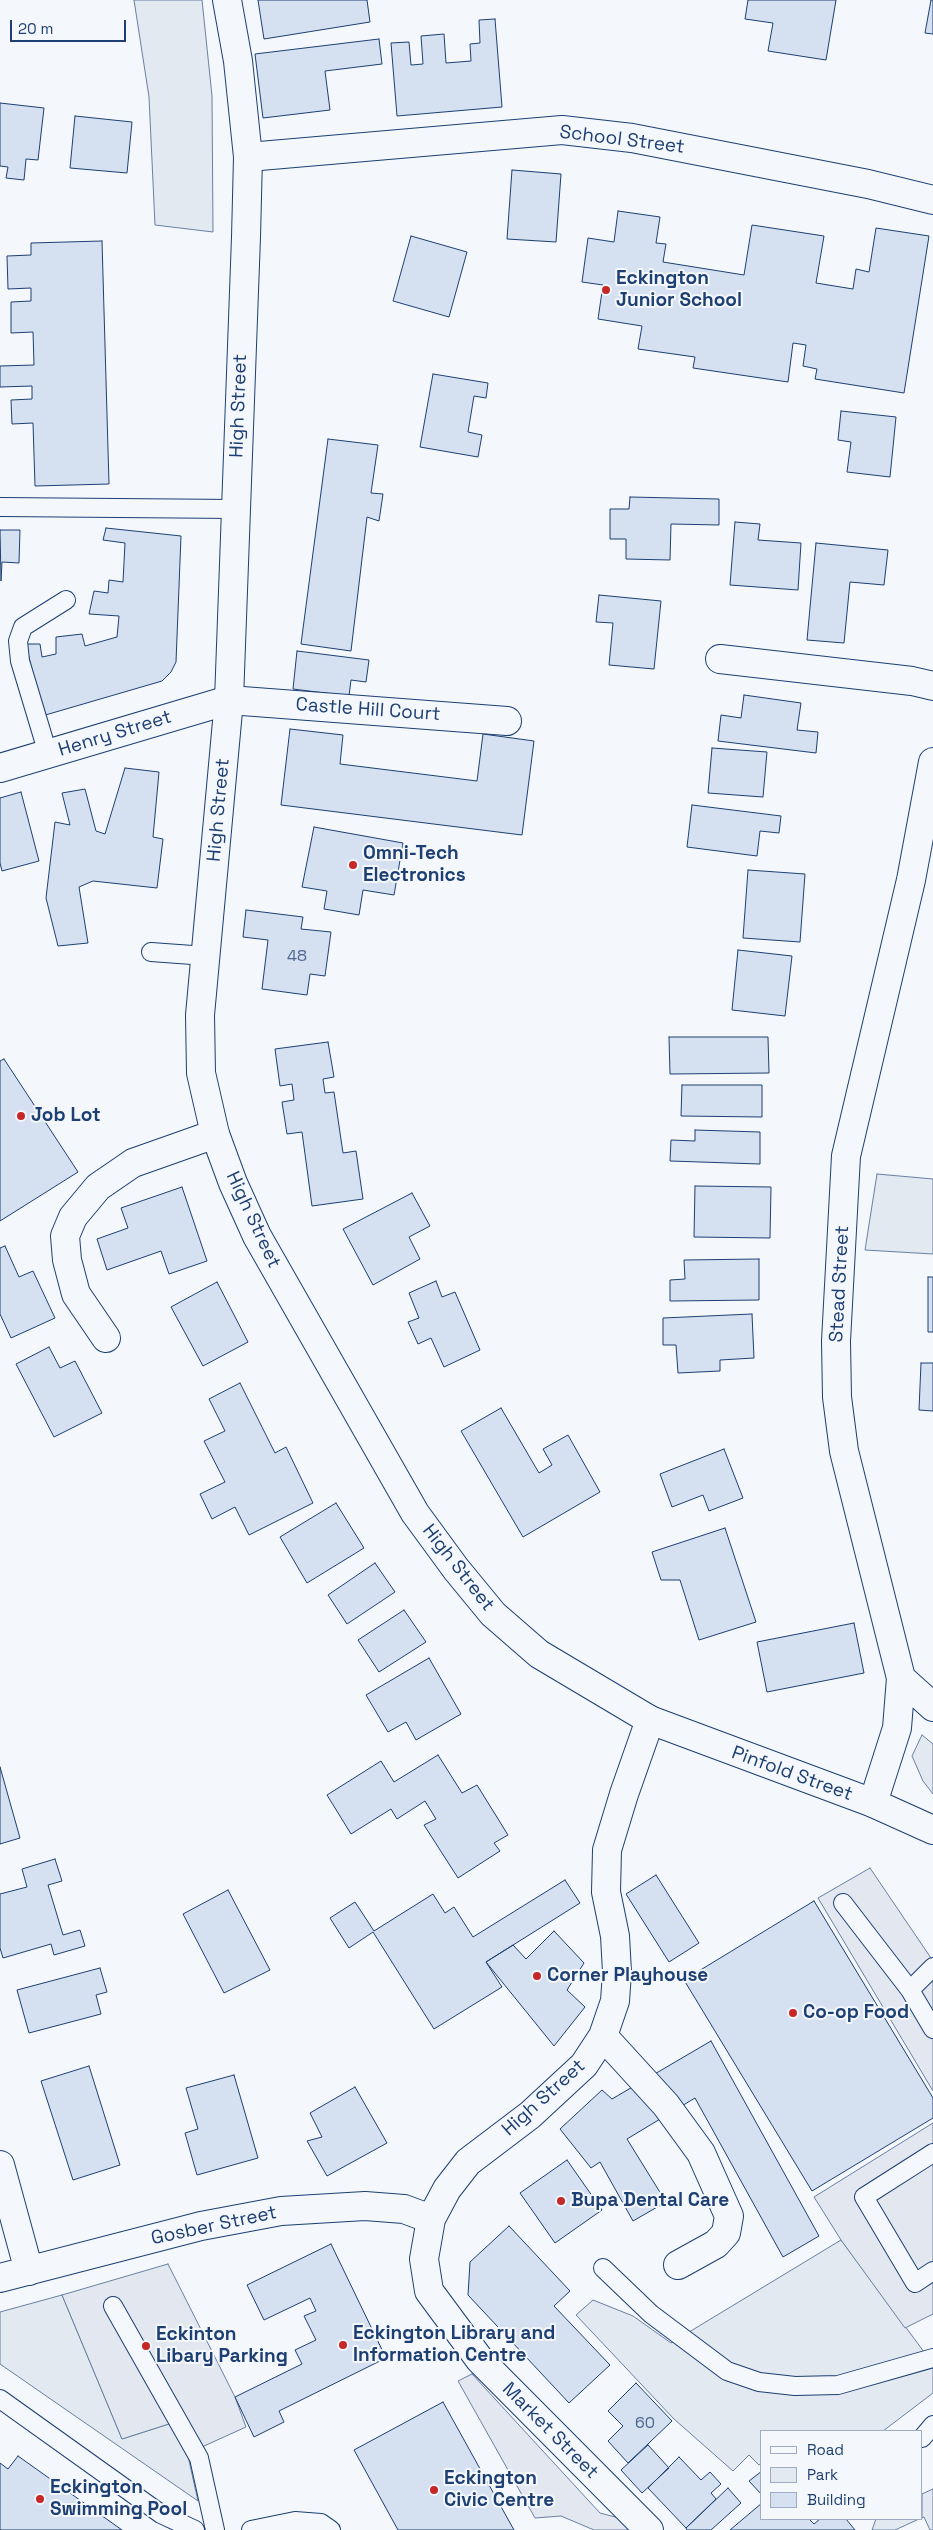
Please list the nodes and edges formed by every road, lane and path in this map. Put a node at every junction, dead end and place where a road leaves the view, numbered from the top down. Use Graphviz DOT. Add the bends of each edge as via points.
graph roads {
  1 [pos="227,0"];
  2 [pos="248,157"];
  3 [pos="933,200"];
  4 [pos="0,507"];
  5 [pos="235,509"];
  6 [pos="66,600"];
  7 [pos="720,659"];
  8 [pos="933,686"];
  9 [pos="229,700"];
  10 [pos="507,721"];
  11 [pos="48,754"];
  12 [pos="933,762"];
  13 [pos="0,768"];
  14 [pos="151,952"];
  15 [pos="206,956"];
  16 [pos="215,1134"];
  17 [pos="106,1338"];
  18 [pos="901,1678"];
  19 [pos="933,1707"];
  20 [pos="650,1720"];
  21 [pos="873,1803"];
  22 [pos="933,1830"];
  23 [pos="843,1903"];
  24 [pos="933,1967"];
  25 [pos="910,1990"];
  26 [pos="933,2029"];
  27 [pos="603,2036"];
  28 [pos="933,2153"];
  29 [pos="0,2165"];
  30 [pos="431,2219"];
  31 [pos="678,2265"];
  32 [pos="603,2268"];
  33 [pos="29,2271"];
  34 [pos="933,2271"];
  35 [pos="0,2278"];
  36 [pos="113,2306"];
  37 [pos="933,2358"];
  38 [pos="0,2399"];
  39 [pos="933,2425"];
  40 [pos="923,2437"];
  41 [pos="195,2530"];
  42 [pos="215,2530"];
  43 [pos="251,2530"];
  44 [pos="330,2530"];
  45 [pos="649,2530"];
  1 -- 2 [label="street, High Street" via="238,61"];
  2 -- 3 [label="street, School Street" via="562,130 642,140 868,184"];
  2 -- 5 [label="street, High Street"];
  4 -- 5 [label="lane"];
  5 -- 9 [label="street, High Street"];
  6 -- 11 [label="lane" via="23,627 18,641 20,661"];
  7 -- 8 [label="street"];
  9 -- 10 [label="street, Castle Hill Court"];
  9 -- 11 [label="street, Henry Street"];
  9 -- 15 [label="street, High Street"];
  11 -- 13 [label="street, Henry Street"];
  12 -- 18 [label="street, Stead Street" via="911,880 846,1156 836,1341 837,1397 844,1451"];
  14 -- 15 [label="lane"];
  15 -- 16 [label="street, High Street" via="200,1016 201,1073"];
  16 -- 17 [label="street" via="133,1162 98,1187 73,1217 65,1236 67,1260 76,1294"];
  16 -- 20 [label="street, High Street" via="257,1236 415,1513 456,1569 493,1614 539,1654"];
  18 -- 19 [label="street"];
  18 -- 21 [label="street, Stead Street" via="897,1728"];
  20 -- 21 [label="street, Pinfold Street"];
  20 -- 27 [label="street, High Street" via="607,1850 606,1892 618,1972 615,2001"];
  21 -- 22 [label="street, Pinfold Street"];
  23 -- 25 [label="lane"];
  24 -- 25 [label="lane"];
  25 -- 26 [label="lane"];
  27 -- 30 [label="street, High Street" via="584,2065 530,2114 468,2162 447,2189"];
  27 -- 31 [label="street" via="666,2104 701,2154 729,2216 726,2233 716,2244"];
  28 -- 34 [label="lane" via="864,2197 915,2283"];
  29 -- 33 [label="street"];
  30 -- 33 [label="street, Gosber Street" via="404,2209 365,2206 282,2211 201,2226"];
  30 -- 45 [label="street, Market Street" via="424,2258 429,2291 450,2321 480,2360"];
  32 -- 37 [label="lane" via="651,2314 727,2371 759,2382 795,2386 838,2385"];
  33 -- 35 [label="street, Gosber Street"];
  36 -- 42 [label="lane" via="199,2458"];
  38 -- 41 [label="lane" via="161,2514"];
  39 -- 40 [label="lane"];
  43 -- 44 [label="lane" via="295,2520 321,2523"];
}
